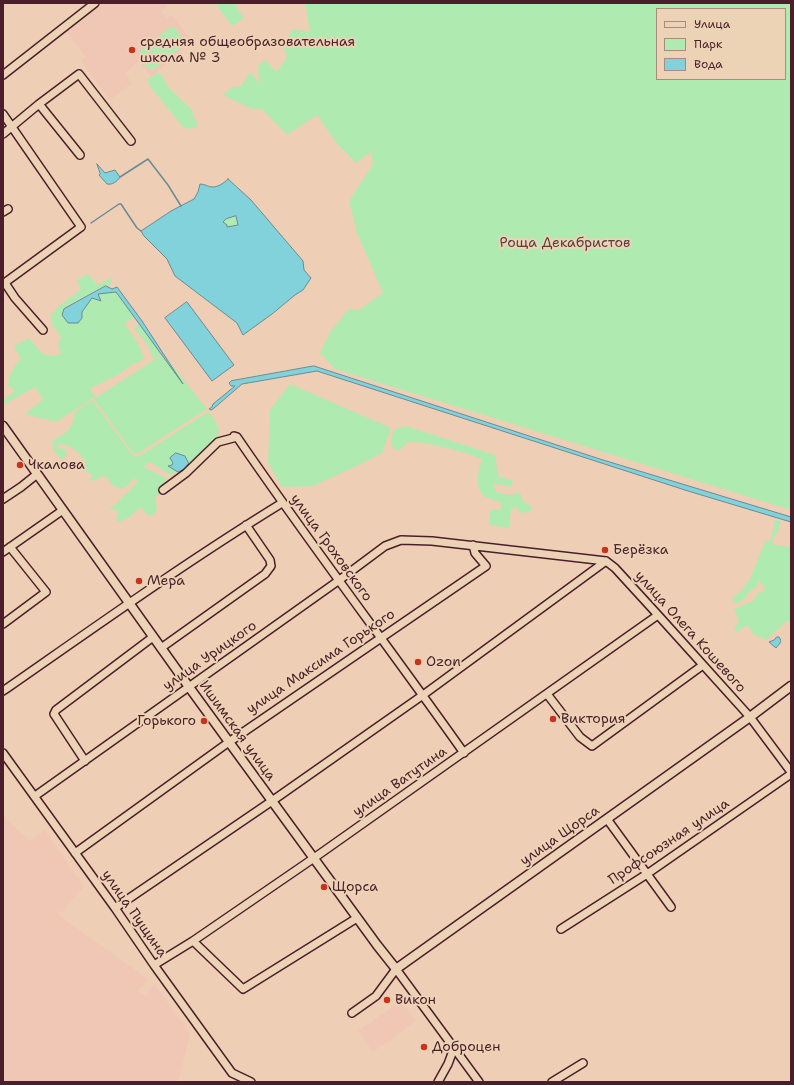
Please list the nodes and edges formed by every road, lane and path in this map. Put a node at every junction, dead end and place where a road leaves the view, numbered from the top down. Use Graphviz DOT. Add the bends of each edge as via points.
graph roads {
  1 [pos="95,3"];
  2 [pos="3,74"];
  3 [pos="39,104"];
  4 [pos="3,114"];
  5 [pos="12,127"];
  6 [pos="3,134"];
  7 [pos="131,141"];
  8 [pos="80,155"];
  9 [pos="4,284"];
  10 [pos="43,330"];
  11 [pos="3,426"];
  12 [pos="36,474"];
  13 [pos="164,490"];
  14 [pos="3,499"];
  15 [pos="282,503"];
  16 [pos="63,510"];
  17 [pos="246,525"];
  18 [pos="473,545"];
  19 [pos="10,547"];
  20 [pos="3,552"];
  21 [pos="606,561"];
  22 [pos="338,581"];
  23 [pos="130,603"];
  24 [pos="658,615"];
  25 [pos="3,624"];
  26 [pos="153,637"];
  27 [pos="381,638"];
  28 [pos="161,648"];
  29 [pos="703,665"];
  30 [pos="189,687"];
  31 [pos="789,689"];
  32 [pos="3,690"];
  33 [pos="547,694"];
  34 [pos="423,695"];
  35 [pos="750,717"];
  36 [pos="229,742"];
  37 [pos="3,753"];
  38 [pos="464,753"];
  39 [pos="85,761"];
  40 [pos="791,773"];
  41 [pos="35,796"];
  42 [pos="272,801"];
  43 [pos="607,819"];
  44 [pos="75,853"];
  45 [pos="314,858"];
  46 [pos="647,874"];
  47 [pos="115,908"];
  48 [pos="671,908"];
  49 [pos="357,918"];
  50 [pos="561,929"];
  51 [pos="193,941"];
  52 [pos="154,965"];
  53 [pos="396,968"];
  54 [pos="352,1014"];
  55 [pos="454,1048"];
  56 [pos="582,1062"];
  57 [pos="251,1082"];
  58 [pos="438,1082"];
  59 [pos="479,1082"];
  60 [pos="552,1082"];
  1 -- 2 [label="street"];
  3 -- 5 [label="street"];
  3 -- 7 [label="street" via="79,74"];
  3 -- 8 [label="street"];
  4 -- 5 [label="street"];
  5 -- 6 [label="street"];
  5 -- 9 [label="street" via="81,227"];
  9 -- 10 [label="street"];
  11 -- 12 [label="main road, Ишимская улица"];
  12 -- 14 [label="street"];
  12 -- 16 [label="main road, Ишимская улица"];
  13 -- 15 [label="street, улица Гроховского" via="218,442 235,437"];
  15 -- 17 [label="street"];
  15 -- 22 [label="street, улица Гроховского"];
  16 -- 19 [label="street"];
  16 -- 23 [label="main road, Ишимская улица"];
  17 -- 23 [label="street"];
  17 -- 28 [label="street" via="270,560 271,566 265,574"];
  18 -- 21 [label="street"];
  18 -- 22 [label="street, улица Урицкого" via="400,540 384,546"];
  18 -- 27 [label="street, улица Максима Горького" via="474,553 486,566"];
  19 -- 20 [label="street"];
  19 -- 25 [label="street" via="46,592"];
  21 -- 24 [label="street, улица Олега Кошевого"];
  21 -- 34 [label="street"];
  22 -- 27 [label="street, улица Гроховского"];
  22 -- 30 [label="street, улица Урицкого"];
  23 -- 26 [label="main road, Ишимская улица"];
  23 -- 32 [label="street"];
  24 -- 29 [label="street, улица Олега Кошевого"];
  24 -- 33 [label="street, улица Ватутина"];
  26 -- 28 [label="main road, Ишимская улица"];
  26 -- 39 [label="street" via="56,710 54,714"];
  27 -- 34 [label="street, улица Гроховского"];
  27 -- 36 [label="street, улица Максима Горького"];
  28 -- 30 [label="main road, Ишимская улица"];
  29 -- 33 [label="street" via="592,746 580,737"];
  29 -- 35 [label="street, улица Олега Кошевого"];
  30 -- 36 [label="main road, Ишимская улица"];
  30 -- 39 [label="street, улица Урицкого"];
  31 -- 35 [label="main road, улица Щорса"];
  33 -- 38 [label="street, улица Ватутина"];
  34 -- 38 [label="street, улица Гроховского"];
  34 -- 42 [label="street"];
  35 -- 40 [label="street, улица Олега Кошевого"];
  35 -- 43 [label="main road, улица Щорса"];
  36 -- 42 [label="main road, Ишимская улица"];
  36 -- 44 [label="street, улица Максима Горького"];
  37 -- 41 [label="street, улица Пущина"];
  38 -- 45 [label="street, улица Ватутина"];
  39 -- 41 [label="street, улица Урицкого"];
  40 -- 46 [label="street, Профсоюзная улица"];
  41 -- 44 [label="street, улица Пущина"];
  42 -- 45 [label="main road, Ишимская улица"];
  42 -- 47 [label="street"];
  43 -- 46 [label="street"];
  43 -- 53 [label="main road, улица Щорса"];
  44 -- 47 [label="street, улица Пущина"];
  45 -- 49 [label="main road, Ишимская улица"];
  45 -- 51 [label="street, улица Ватутина"];
  46 -- 48 [label="street"];
  46 -- 50 [label="street, Профсоюзная улица"];
  47 -- 52 [label="street, улица Пущина"];
  49 -- 51 [label="street" via="244,989"];
  49 -- 53 [label="main road, Ишимская улица"];
  51 -- 52 [label="street, улица Ватутина"];
  52 -- 57 [label="street, улица Пущина" via="232,1073"];
  53 -- 54 [label="street, улица Щорса" via="376,996"];
  53 -- 55 [label="street, Ишимская улица"];
  55 -- 58 [label="street"];
  55 -- 59 [label="street, Ишимская улица"];
  56 -- 60 [label="street"];
}
